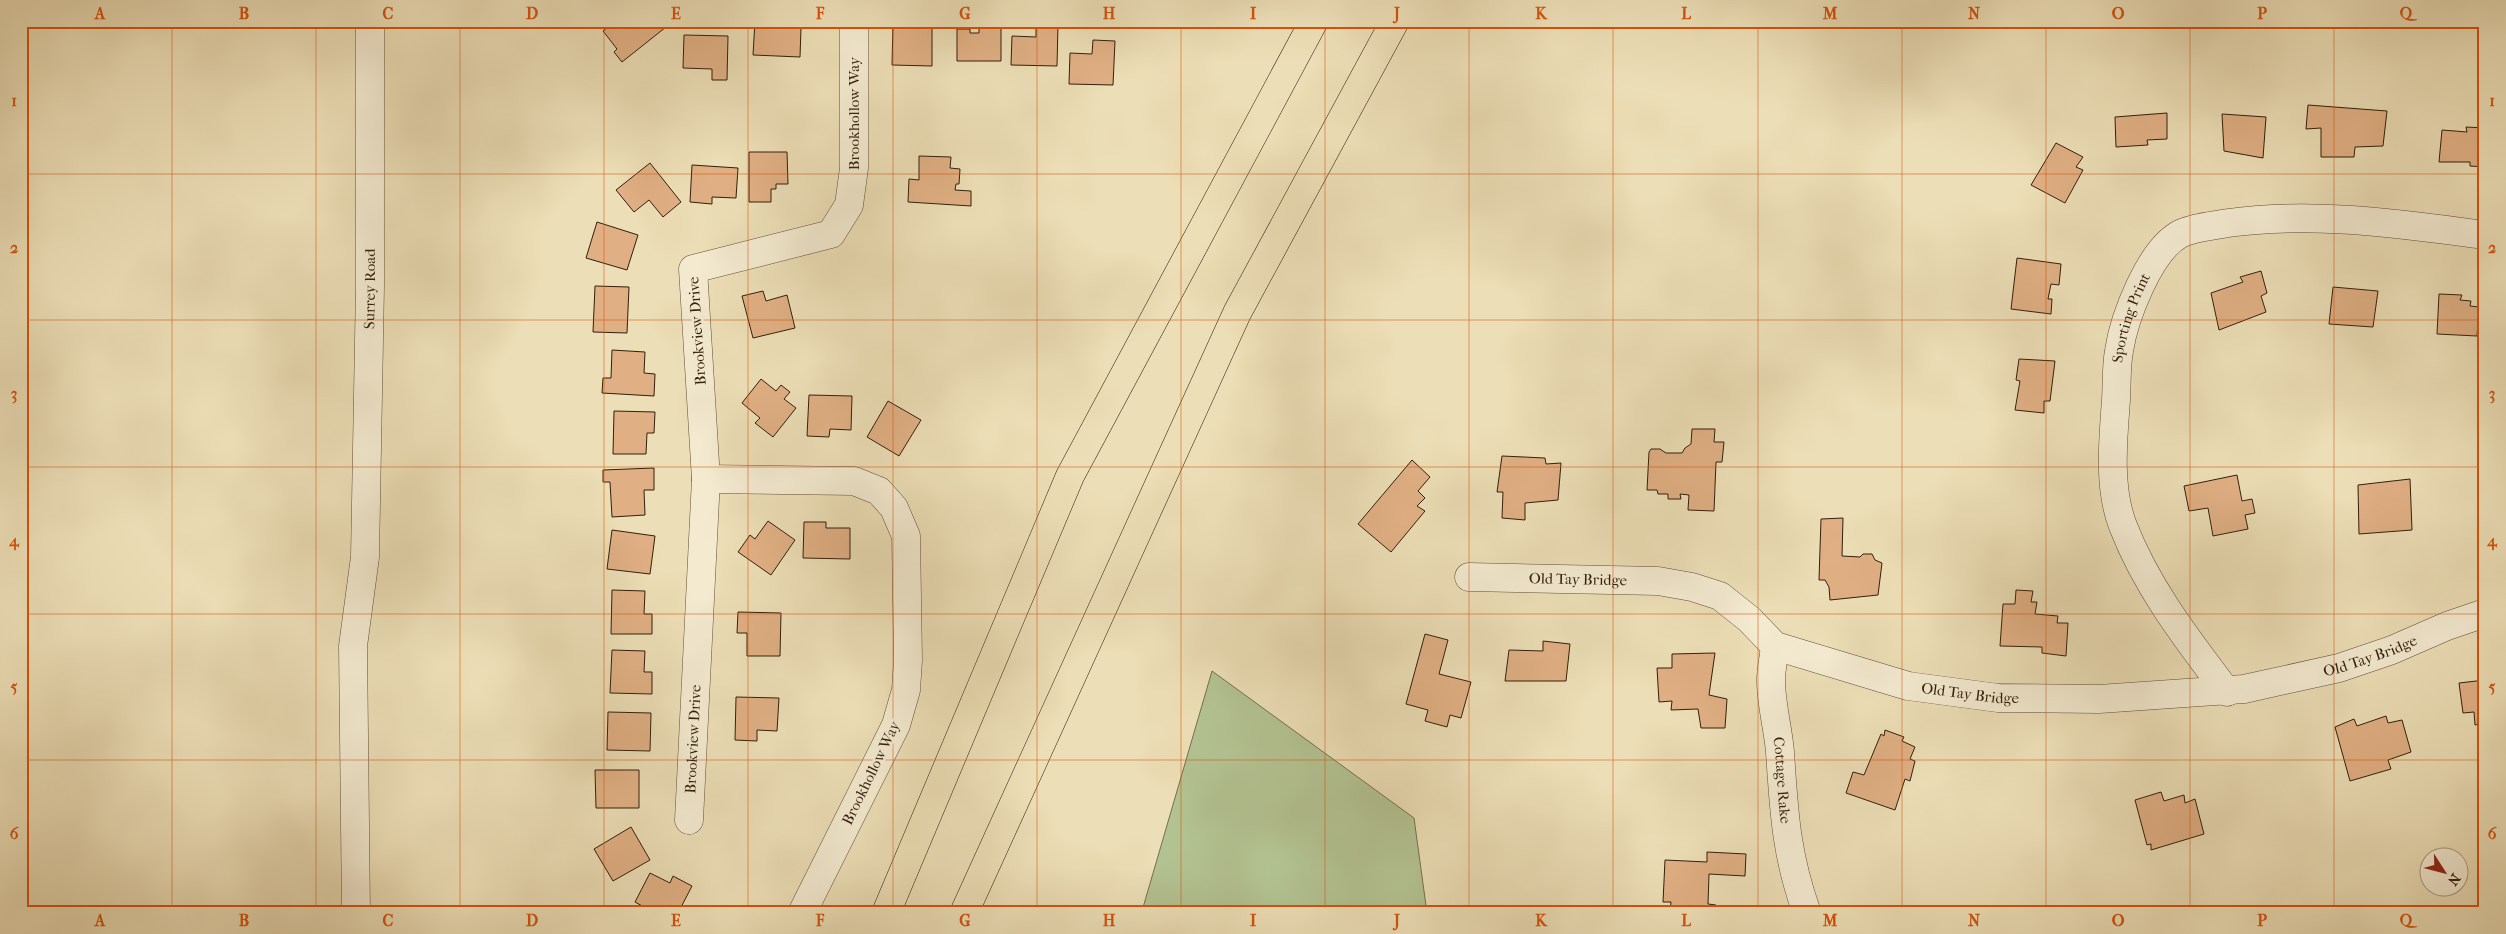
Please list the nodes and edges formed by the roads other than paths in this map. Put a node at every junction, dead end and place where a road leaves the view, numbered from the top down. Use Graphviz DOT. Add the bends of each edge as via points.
graph roads {
  1 [pos="370,21"];
  2 [pos="854,21"];
  3 [pos="1314,21"];
  4 [pos="1396,21"];
  5 [pos="849,205"];
  6 [pos="2485,235"];
  7 [pos="706,479"];
  8 [pos="1468,577"];
  9 [pos="2485,613"];
  10 [pos="1775,646"];
  11 [pos="2227,692"];
  12 [pos="689,820"];
  13 [pos="356,913"];
  14 [pos="802,913"];
  15 [pos="886,913"];
  16 [pos="964,913"];
  17 [pos="1808,913"];
  1 -- 13 [label="street, Surrey Road" via="365,557 353,646"];
  2 -- 5 [label="street, Brookhollow Way" via="854,168"];
  3 -- 15 [label="highway" via="1070,476"];
  4 -- 16 [label="highway" via="1237,313"];
  5 -- 7 [label="street, Brookview Drive" via="831,234 693,269"];
  6 -- 11 [label="street, Sporting Print" via="2350,219 2254,220 2200,227 2179,235 2153,260 2131,309 2119,350 2112,467 2122,524 2144,574 2178,627"];
  7 -- 12 [label="street, Brookview Drive"];
  7 -- 14 [label="street, Brookhollow Way" via="854,481 879,491 894,508 906,536 906,690 896,725"];
  8 -- 10 [label="street, Old Tay Bridge" via="1658,581 1692,587 1720,596"];
  9 -- 11 [label="street, Old Tay Bridge" via="2339,668"];
  10 -- 11 [label="street, Old Tay Bridge" via="1908,686 1998,698 2099,699"];
  10 -- 17 [label="street, Cottage Rake" via="1771,680 1780,751 1782,803 1790,858"];
}
